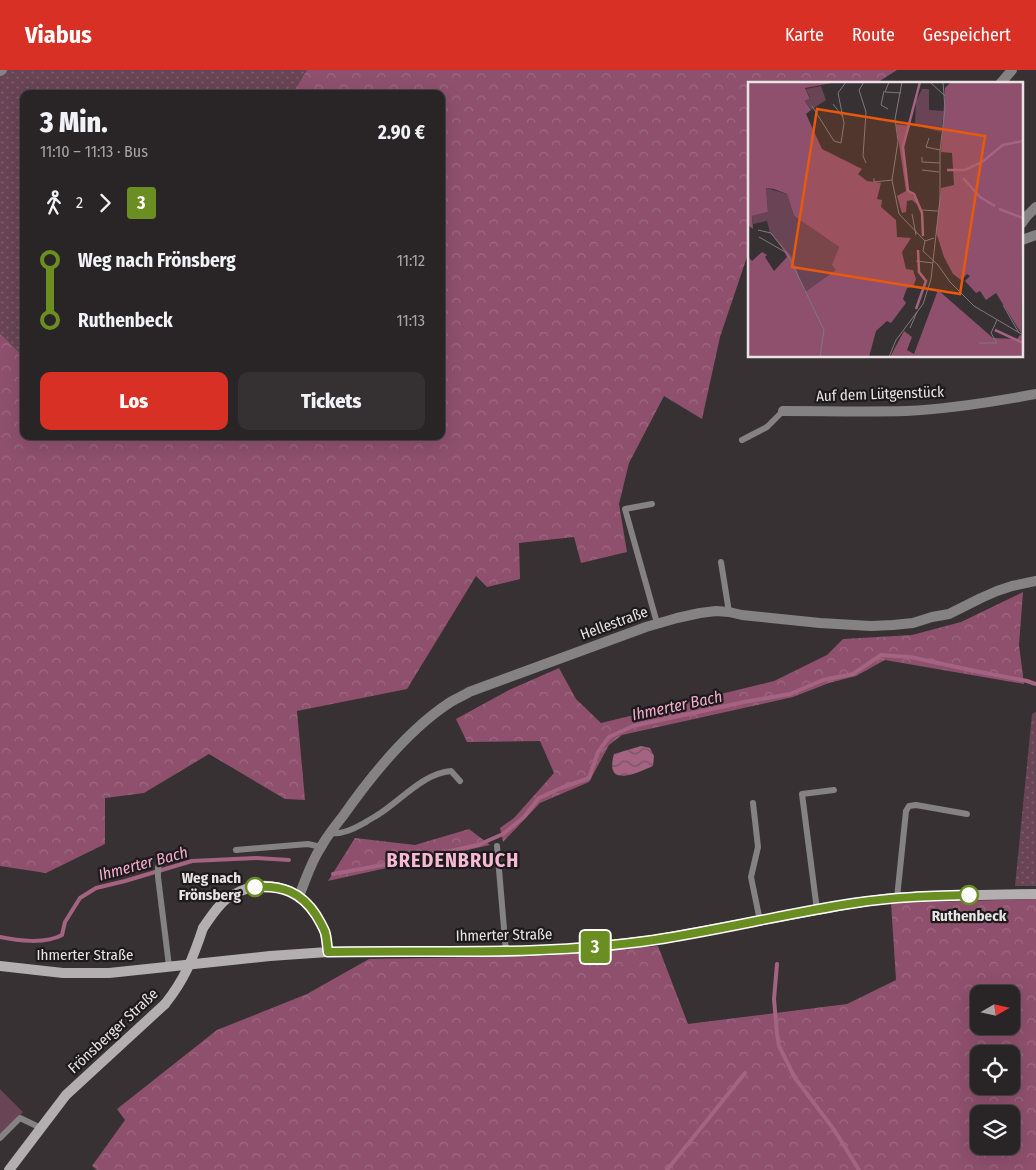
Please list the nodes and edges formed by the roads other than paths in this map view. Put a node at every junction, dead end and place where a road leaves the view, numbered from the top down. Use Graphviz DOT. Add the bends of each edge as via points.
graph roads {
  1 [pos="1012,70"];
  2 [pos="1002,82"];
  3 [pos="1036,207"];
  4 [pos="1024,220"];
  5 [pos="1036,235"];
  6 [pos="1024,239"];
  7 [pos="1036,394"];
  8 [pos="783,411"];
  9 [pos="742,440"];
  10 [pos="652,504"];
  11 [pos="722,562"];
  12 [pos="1036,581"];
  13 [pos="729,612"];
  14 [pos="658,623"];
  15 [pos="460,781"];
  16 [pos="834,790"];
  17 [pos="753,803"];
  18 [pos="967,814"];
  19 [pos="330,834"];
  20 [pos="497,846"];
  21 [pos="321,847"];
  22 [pos="236,850"];
  23 [pos="164,859"];
  24 [pos="1036,894"];
  25 [pos="299,896"];
  26 [pos="897,898"];
  27 [pos="817,910"];
  28 [pos="760,920"];
  29 [pos="328,952"];
  30 [pos="506,952"];
  31 [pos="0,966"];
  32 [pos="169,966"];
  33 [pos="41,1128"];
  34 [pos="0,1138"];
  35 [pos="9,1170"];
  1 -- 2 [label="street"];
  3 -- 4 [label="street"];
  5 -- 6 [label="street"];
  7 -- 8 [label="street, Auf dem Lütgenstück" via="916,410"];
  8 -- 9 [label="lane" via="767,427"];
  10 -- 14 [label="lane" via="625,509"];
  11 -- 13 [label="lane"];
  12 -- 13 [label="street, Hellestraße" via="997,591 949,614 913,623 871,626 820,623"];
  13 -- 14 [label="street, Hellestraße" via="700,613"];
  14 -- 19 [label="street, Hellestraße" via="496,681 450,702 384,762"];
  15 -- 19 [label="lane" via="451,771 442,772 358,826"];
  16 -- 27 [label="lane" via="802,794"];
  17 -- 28 [label="lane" via="758,847 751,877"];
  18 -- 26 [label="lane" via="908,806"];
  19 -- 21 [label="street, Hellestraße"];
  20 -- 30 [label="lane"];
  21 -- 22 [label="lane" via="308,844"];
  21 -- 25 [label="street, Hellestraße"];
  23 -- 32 [label="lane" via="158,866 158,877"];
  24 -- 26 [label="main road, Ihmerter Straße"];
  25 -- 29 [label="main road, Frönsberger Straße" via="318,917 325,932"];
  25 -- 33 [label="main road, Frönsberger Straße, bridge" via="289,890 255,887 234,894 224,902 203,928 186,972 165,1004 66,1095"];
  26 -- 27 [label="main road, Ihmerter Straße"];
  27 -- 28 [label="main road, Ihmerter Straße"];
  28 -- 30 [label="main road, Ihmerter Straße" via="654,940"];
  29 -- 30 [label="main road, Ihmerter Straße"];
  29 -- 32 [label="main road, Ihmerter Straße"];
  31 -- 32 [label="main road, Ihmerter Straße" via="63,973"];
  33 -- 34 [label="lane" via="20,1118"];
  33 -- 35 [label="main road, Frönsberger Straße"];
}
